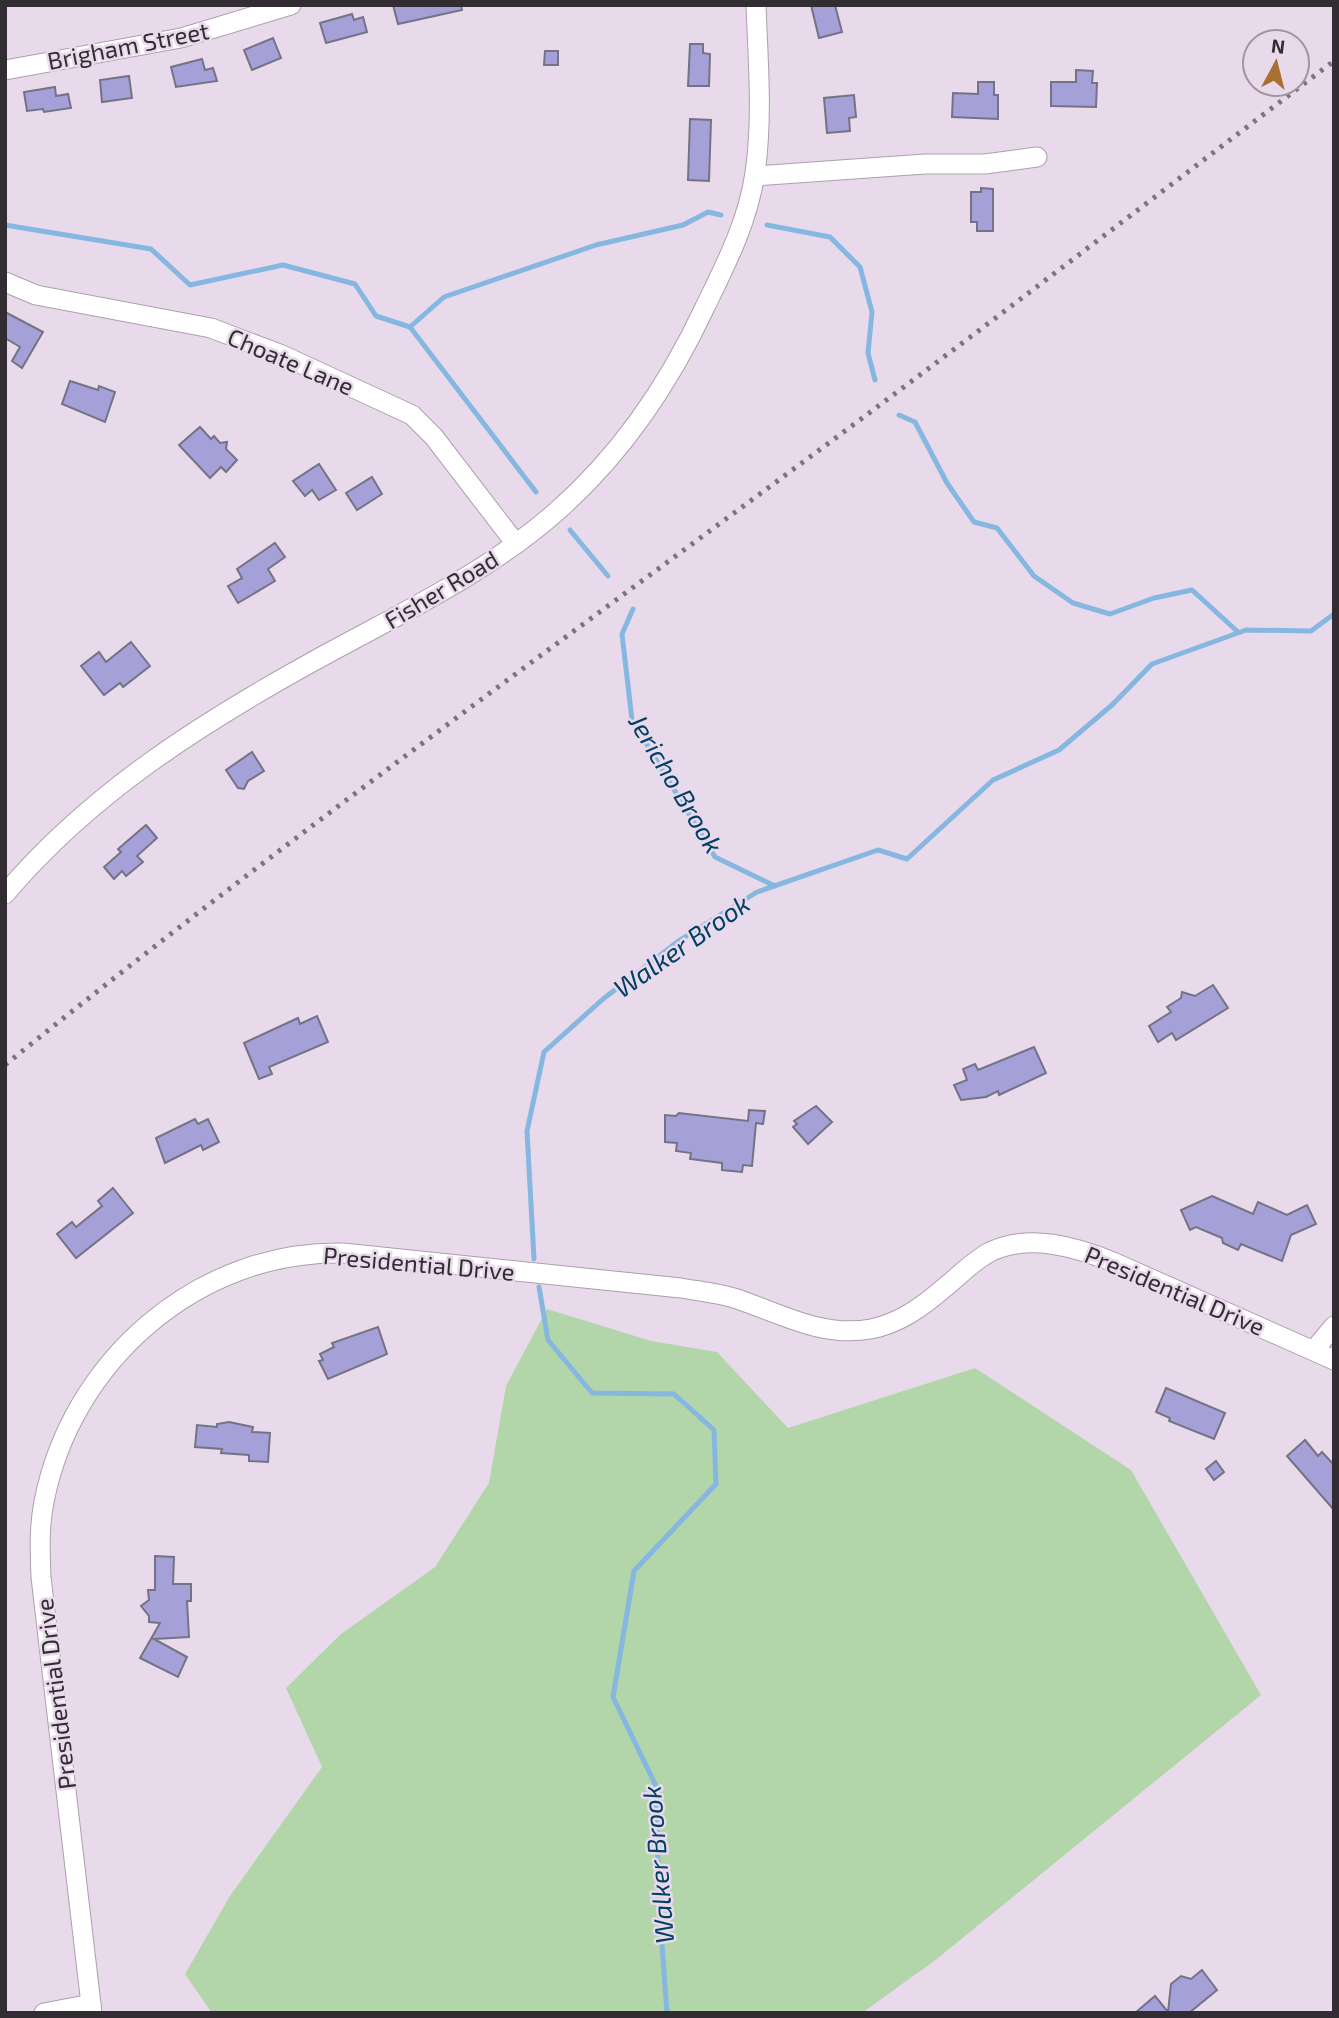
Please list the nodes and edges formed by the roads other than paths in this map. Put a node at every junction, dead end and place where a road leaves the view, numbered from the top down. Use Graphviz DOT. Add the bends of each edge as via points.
graph roads {
  1 [pos="291,5"];
  2 [pos="756,5"];
  3 [pos="5,70"];
  4 [pos="1037,157"];
  5 [pos="755,176"];
  6 [pos="5,282"];
  7 [pos="516,544"];
  8 [pos="5,894"];
  9 [pos="1334,1326"];
  10 [pos="1314,1350"];
  11 [pos="1334,1360"];
  12 [pos="92,2009"];
  13 [pos="44,2013"];
  1 -- 3 [label="street, Brigham Street" via="181,38"];
  2 -- 5 [label="street, Fisher Road" via="759,112"];
  4 -- 5 [label="street"];
  5 -- 7 [label="street, Fisher Road" via="742,229 665,382 632,432 599,469"];
  6 -- 7 [label="street, Choate Lane" via="36,295 211,328 412,415"];
  7 -- 8 [label="street, Fisher Road" via="436,596 184,737 84,812"];
  9 -- 10 [label="street"];
  10 -- 11 [label="street, Presidential Drive"];
  10 -- 12 [label="street, Presidential Drive" via="1091,1253 1038,1243 990,1252 896,1322 841,1332 817,1329 731,1297 681,1288 343,1253 316,1252 273,1260 194,1290 127,1342 97,1377 63,1439 43,1504 41,1577"];
  12 -- 13 [label="street"];
}
